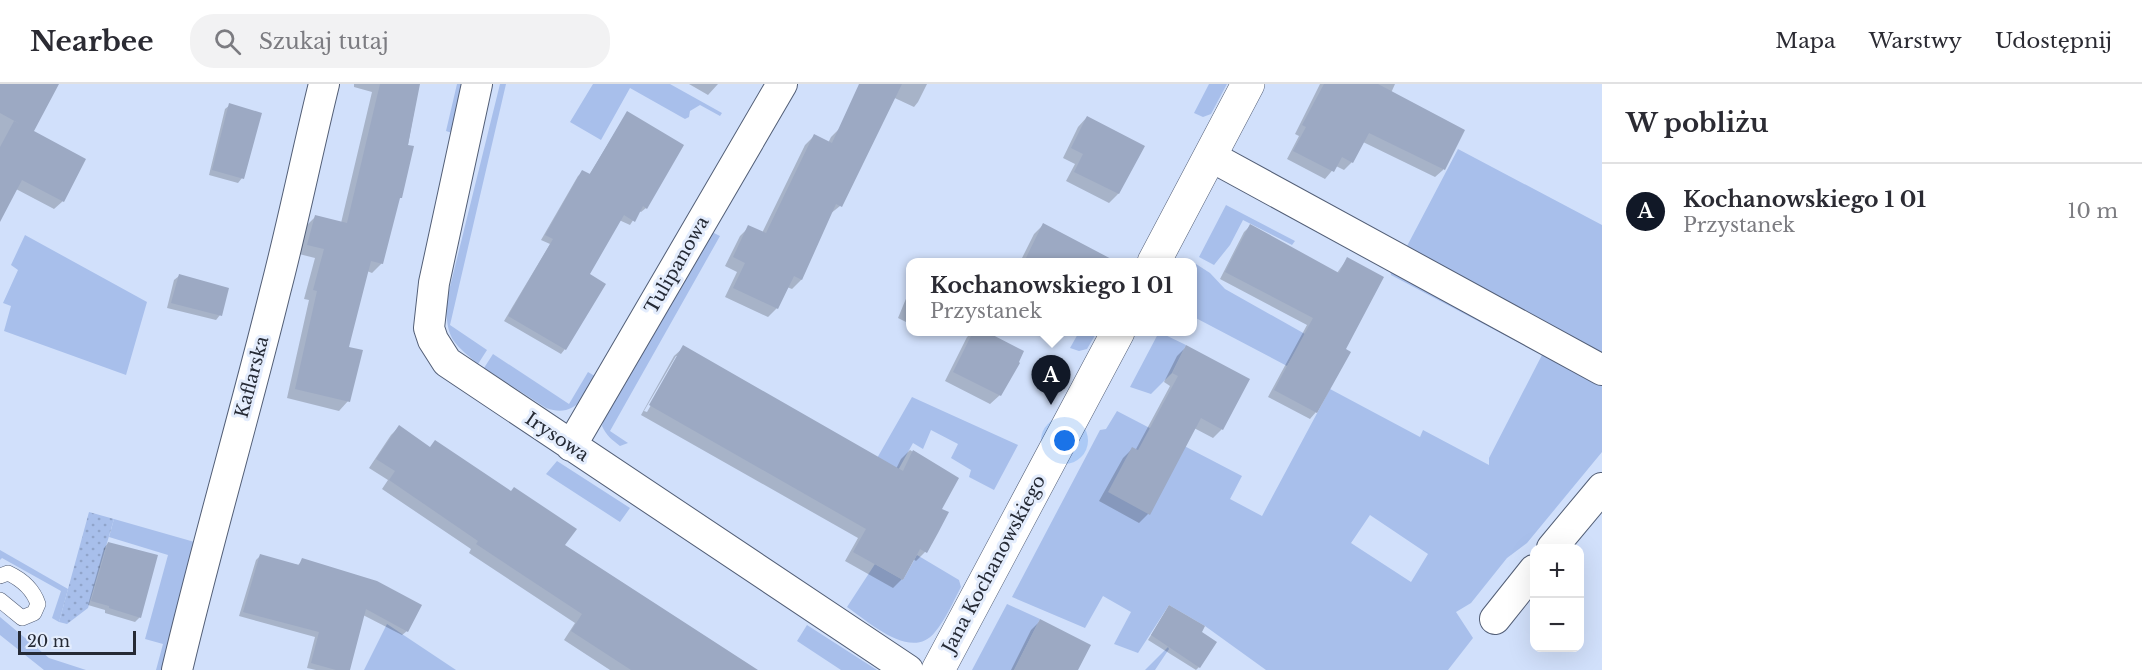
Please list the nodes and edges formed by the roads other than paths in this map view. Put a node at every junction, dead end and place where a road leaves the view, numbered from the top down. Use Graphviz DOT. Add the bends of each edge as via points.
graph roads {
  1 [pos="324,84"];
  2 [pos="477,84"];
  3 [pos="782,84"];
  4 [pos="1248,84"];
  5 [pos="1210,156"];
  6 [pos="1156,258"];
  7 [pos="1116,336"];
  8 [pos="1602,370"];
  9 [pos="571,446"];
  10 [pos="1602,488"];
  11 [pos="1556,544"];
  12 [pos="1530,575"];
  13 [pos="0,576"];
  14 [pos="0,600"];
  15 [pos="1495,619"];
  16 [pos="177,670"];
  17 [pos="908,670"];
  18 [pos="938,670"];
  1 -- 16 [label="street, Kaflarska" via="276,291"];
  2 -- 9 [label="street, Irysowa" via="434,283 429,328 447,362"];
  3 -- 9 [label="street, Tulipanowa"];
  4 -- 5 [label="street"];
  5 -- 6 [label="street"];
  5 -- 8 [label="street"];
  7 -- 18 [label="street, Jana Kochanowskiego"];
  9 -- 17 [label="street, Irysowa"];
  10 -- 11 [label="street"];
  12 -- 15 [label="street"];
  13 -- 14 [label="lane" via="8,573 20,578 38,604 34,613 22,618"];
}
